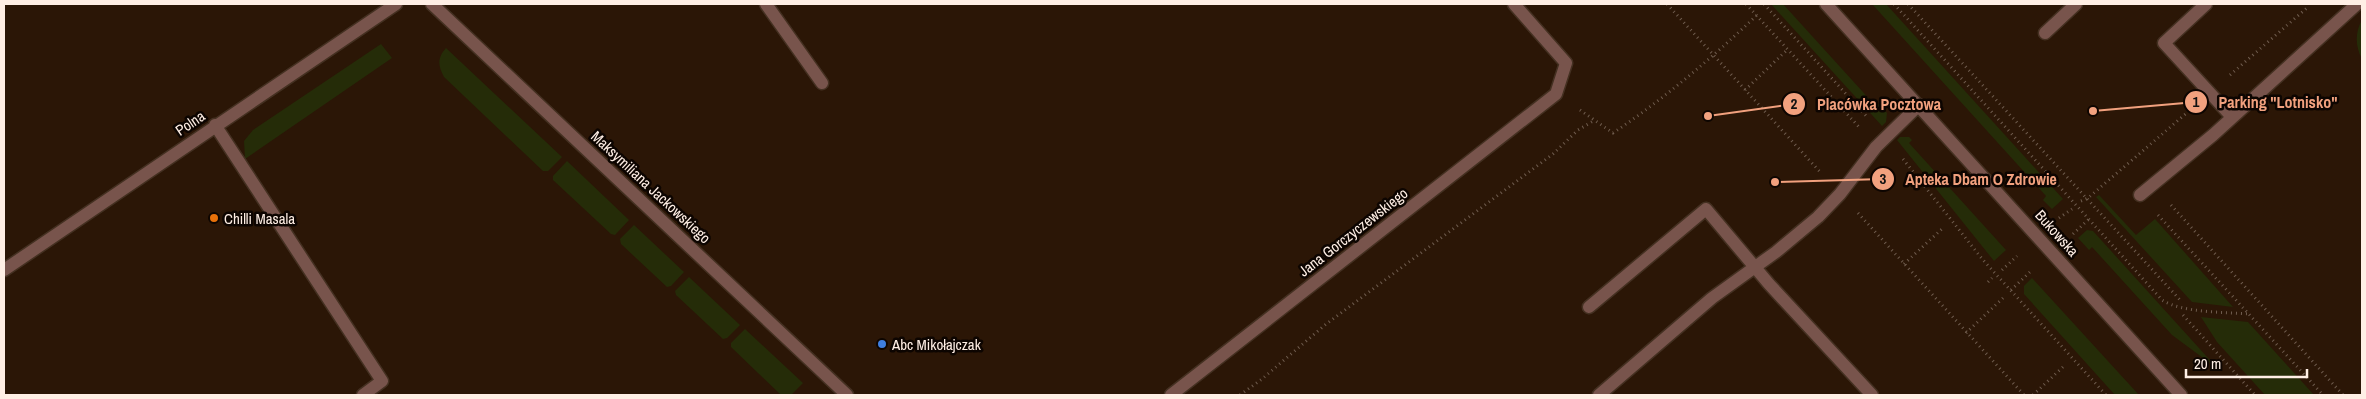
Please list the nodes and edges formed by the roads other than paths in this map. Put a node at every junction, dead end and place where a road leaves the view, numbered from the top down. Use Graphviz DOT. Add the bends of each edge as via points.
graph roads {
  1 [pos="396,4"];
  2 [pos="432,4"];
  3 [pos="766,4"];
  4 [pos="1514,4"];
  5 [pos="1826,4"];
  6 [pos="2076,4"];
  7 [pos="2206,4"];
  8 [pos="2357,4"];
  9 [pos="2045,32"];
  10 [pos="822,83"];
  11 [pos="1920,105"];
  12 [pos="2232,117"];
  13 [pos="215,125"];
  14 [pos="2140,195"];
  15 [pos="1755,267"];
  16 [pos="4,270"];
  17 [pos="1589,307"];
  18 [pos="363,395"];
  19 [pos="847,395"];
  20 [pos="1171,395"];
  21 [pos="1598,395"];
  22 [pos="1872,395"];
  23 [pos="2181,395"];
  1 -- 13 [label="street, Polna"];
  2 -- 19 [label="street, Maksymiliana Jackowskiego"];
  3 -- 10 [label="street"];
  4 -- 20 [label="street, Jana Gorczyczewskiego" via="1566,63 1556,94"];
  5 -- 11 [label="street, Bukowska"];
  6 -- 9 [label="street"];
  7 -- 12 [label="street" via="2164,42"];
  8 -- 12 [label="street"];
  11 -- 15 [label="street" via="1876,147 1818,217"];
  11 -- 23 [label="street, Bukowska"];
  12 -- 14 [label="street"];
  13 -- 16 [label="street, Polna"];
  13 -- 18 [label="street" via="382,380"];
  15 -- 17 [label="street" via="1706,209"];
  15 -- 21 [label="street" via="1712,298"];
  15 -- 22 [label="street"];
}
